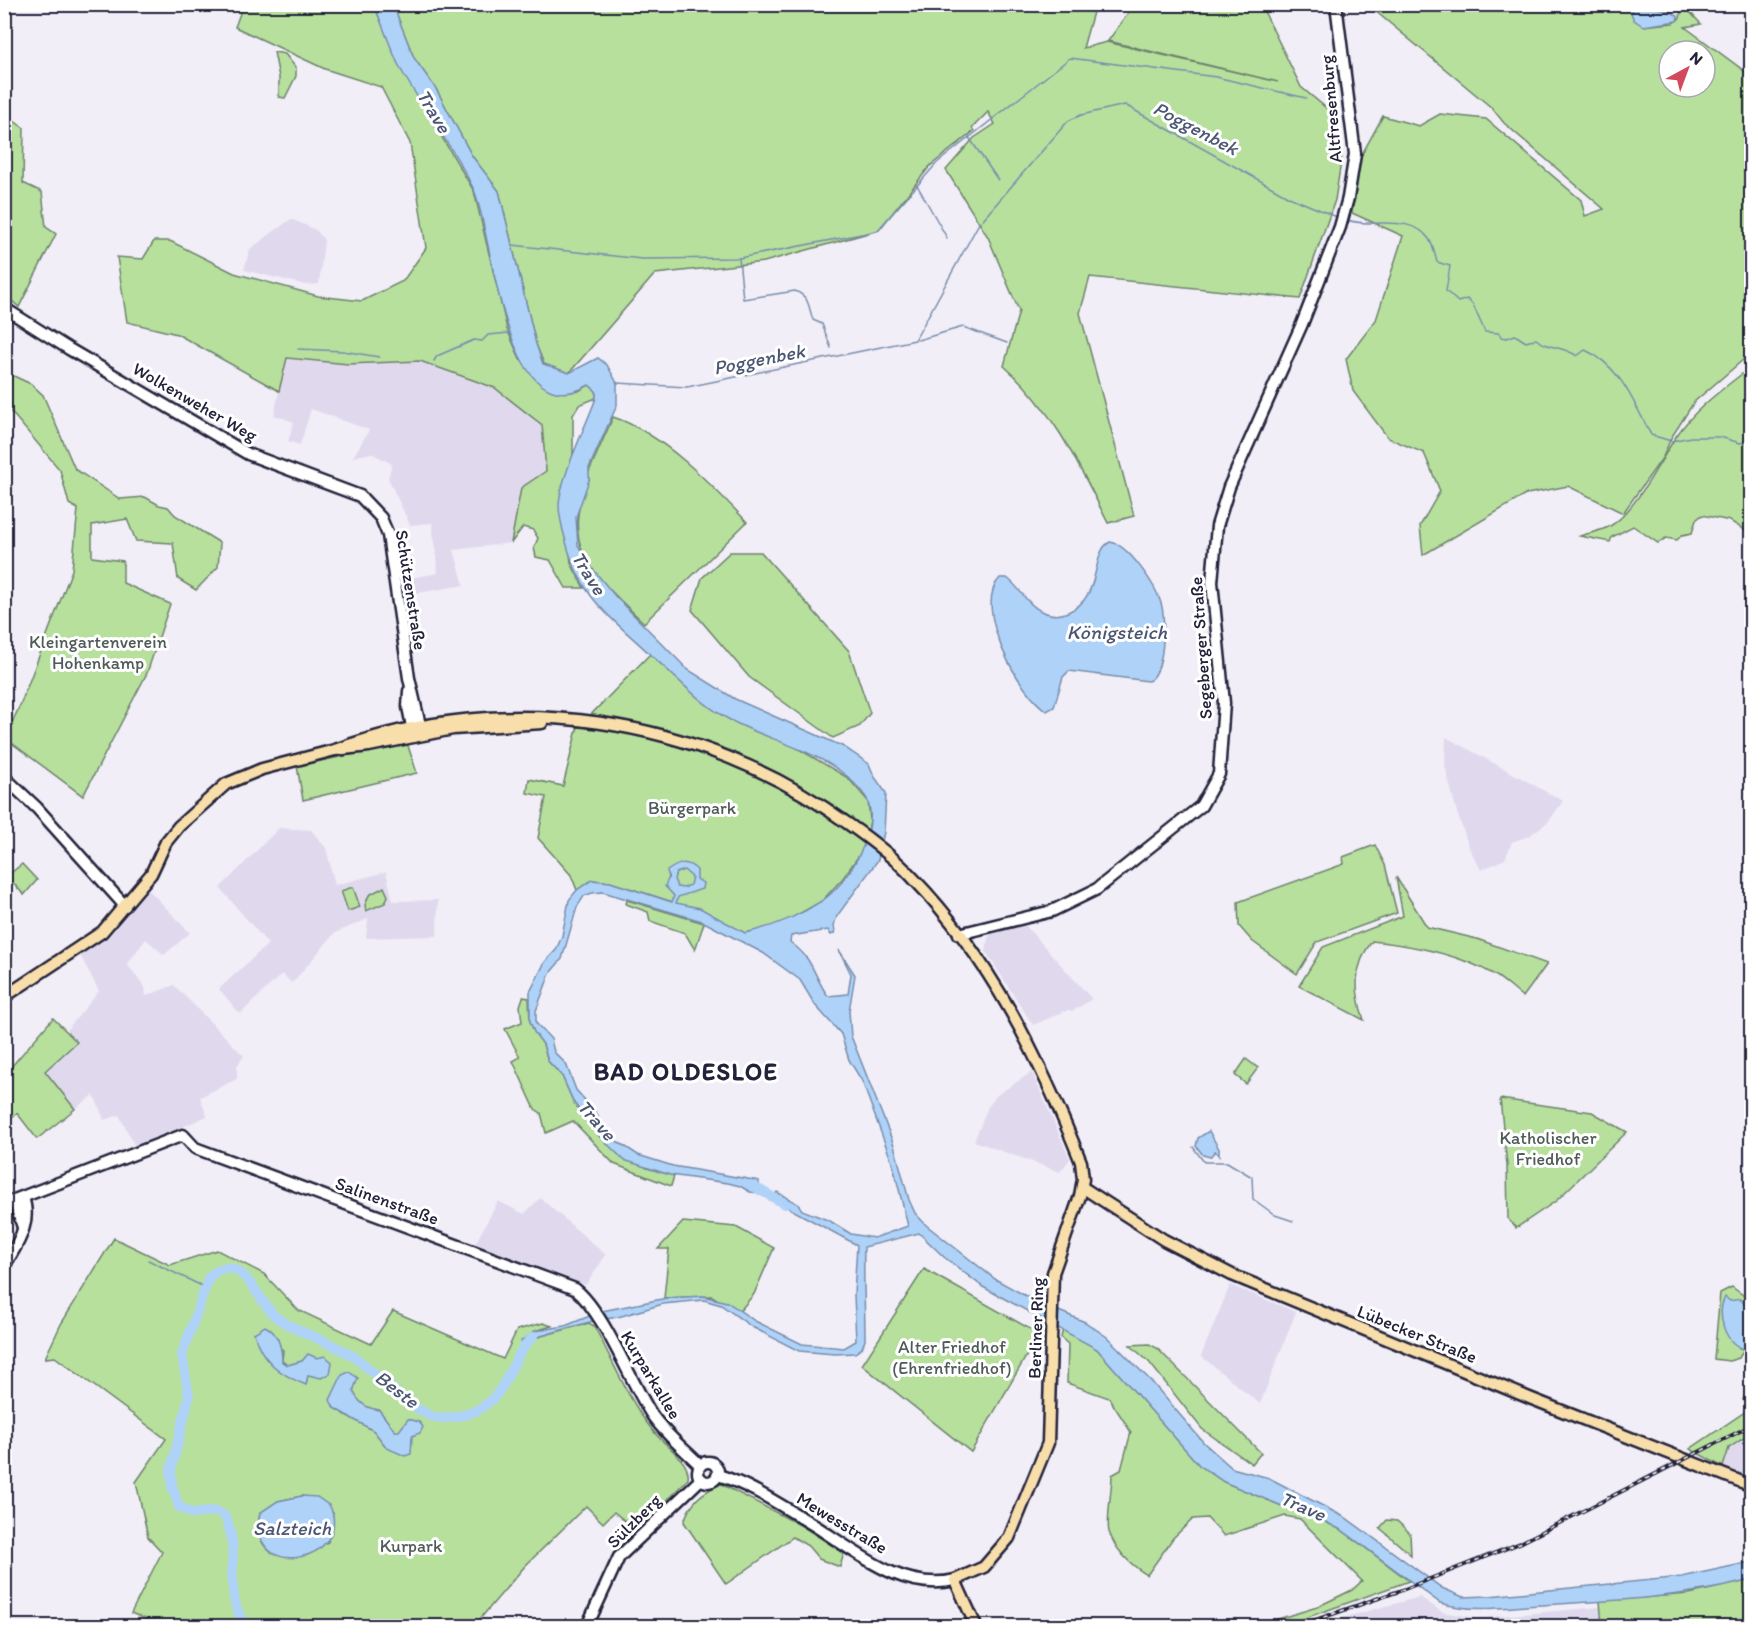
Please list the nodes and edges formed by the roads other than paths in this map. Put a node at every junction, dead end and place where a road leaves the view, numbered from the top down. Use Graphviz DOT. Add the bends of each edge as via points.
graph roads {
  1 [pos="1336,4"];
  2 [pos="1340,228"];
  3 [pos="4,308"];
  4 [pos="375,509"];
  5 [pos="417,731"];
  6 [pos="4,777"];
  7 [pos="125,901"];
  8 [pos="959,934"];
  9 [pos="4,997"];
  10 [pos="1082,1187"];
  11 [pos="14,1201"];
  12 [pos="4,1266"];
  13 [pos="582,1294"];
  14 [pos="700,1465"];
  15 [pos="718,1475"];
  16 [pos="701,1479"];
  17 [pos="1752,1486"];
  18 [pos="955,1580"];
  19 [pos="587,1626"];
  20 [pos="976,1626"];
  1 -- 2 [label="street, Altfresenburg" via="1354,154"];
  2 -- 8 [label="street, Segeberger Straße" via="1229,487 1217,526 1212,582 1224,703 1222,763 1212,791 1186,820 1106,884 1082,898 1052,911"];
  3 -- 4 [label="street, Wolkenweher Weg" via="248,454 346,489"];
  4 -- 5 [label="street, Schützenstraße" via="388,536"];
  5 -- 7 [label="main road, Berliner Ring" via="367,738 262,769 226,784 179,826 151,874"];
  5 -- 8 [label="main road, Berliner Ring" via="491,725 602,724 673,739 741,762 811,798 859,832 919,884"];
  6 -- 7 [label="street"];
  7 -- 9 [label="main road, Berliner Ring" via="102,932"];
  8 -- 10 [label="main road, Berliner Ring" via="1003,995 1037,1058 1080,1162"];
  10 -- 17 [label="main road, Lübecker Straße" via="1164,1240 1232,1275 1532,1400"];
  10 -- 18 [label="main road, Berliner Ring" via="1053,1273 1048,1443 1009,1538 984,1567"];
  11 -- 12 [label="street" via="23,1227"];
  11 -- 13 [label="street, Salinenstraße" via="183,1135 195,1148 568,1285"];
  13 -- 14 [label="street, Kurparkallee" via="651,1414"];
  14 -- 15 [label="street" via="711,1462"];
  14 -- 16 [label="street"];
  15 -- 16 [label="street" via="709,1482"];
  15 -- 18 [label="street, Mewesstraße" via="780,1505 873,1564 914,1578 944,1583"];
  16 -- 19 [label="street, Sülzberg" via="619,1557"];
  18 -- 20 [label="main road"];
}
